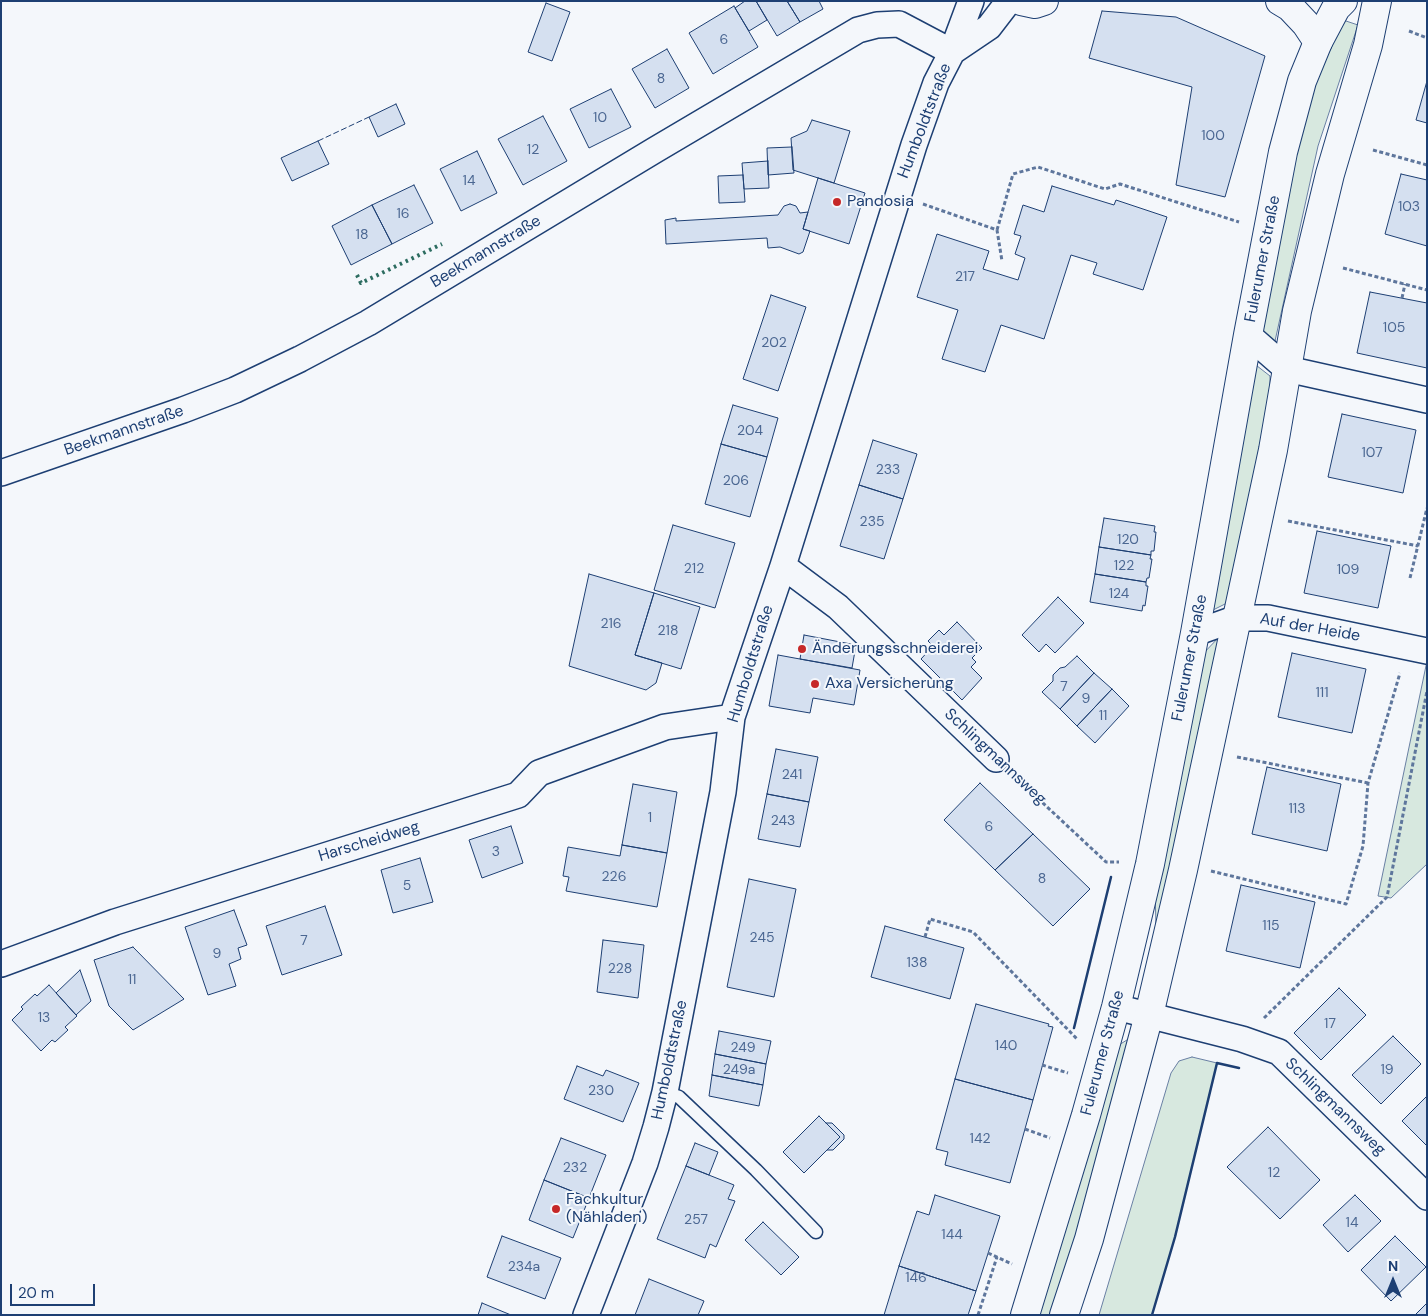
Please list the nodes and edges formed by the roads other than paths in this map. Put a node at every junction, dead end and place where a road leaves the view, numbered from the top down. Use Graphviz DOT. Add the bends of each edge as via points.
graph roads {
  1 [pos="971,1"];
  2 [pos="1008,1"];
  3 [pos="1021,1"];
  4 [pos="1044,1"];
  5 [pos="1280,1"];
  6 [pos="1343,1"];
  7 [pos="1377,1"];
  8 [pos="1318,42"];
  9 [pos="952,52"];
  10 [pos="1248,336"];
  11 [pos="1287,369"];
  12 [pos="1427,400"];
  13 [pos="1,473"];
  14 [pos="783,566"];
  15 [pos="1237,618"];
  16 [pos="1195,633"];
  17 [pos="1427,651"];
  18 [pos="732,717"];
  19 [pos="996,759"];
  20 [pos="1,964"];
  21 [pos="1116,1006"];
  22 [pos="1149,1016"];
  23 [pos="664,1092"];
  24 [pos="1427,1197"];
  25 [pos="816,1232"];
  26 [pos="586,1315"];
  27 [pos="1025,1315"];
  28 [pos="1064,1315"];
  1 -- 9 [label="street, Humboldtstraße"];
  2 -- 9 [label="street, Humboldtstraße" via="989,26"];
  3 -- 4 [label="main road" via="1035,4"];
  5 -- 8 [label="main road" via="1306,24"];
  6 -- 8 [label="main road, Fulerumer Straße"];
  7 -- 11 [label="main road" via="1368,45 1330,174"];
  8 -- 10 [label="main road, Fulerumer Straße" via="1302,81 1283,152"];
  9 -- 13 [label="street, Beekmannstraße" via="899,24 858,30 368,323 300,359 183,410"];
  9 -- 14 [label="street, Humboldtstraße" via="936,83 897,195"];
  10 -- 11 [label="street"];
  10 -- 16 [label="main road, Fulerumer Straße"];
  11 -- 12 [label="street"];
  11 -- 15 [label="main road"];
  14 -- 18 [label="street, Humboldtstraße"];
  14 -- 19 [label="street, Schlingmannsweg" via="838,607"];
  15 -- 16 [label="street, Auf der Heide"];
  15 -- 17 [label="street, Auf der Heide" via="1268,618"];
  15 -- 22 [label="main road"];
  16 -- 21 [label="main road, Fulerumer Straße" via="1150,864"];
  18 -- 20 [label="street, Harscheidweg" via="665,727 539,774 518,795 116,922"];
  18 -- 23 [label="street, Humboldtstraße" via="723,792"];
  21 -- 22 [label="street, Schlingmannsweg"];
  21 -- 27 [label="main road, Fulerumer Straße"];
  22 -- 24 [label="street, Schlingmannsweg" via="1242,1039 1279,1052"];
  22 -- 28 [label="main road" via="1089,1239"];
  23 -- 25 [label="lane" via="679,1097"];
  23 -- 26 [label="street, Humboldtstraße" via="645,1163"];
}
